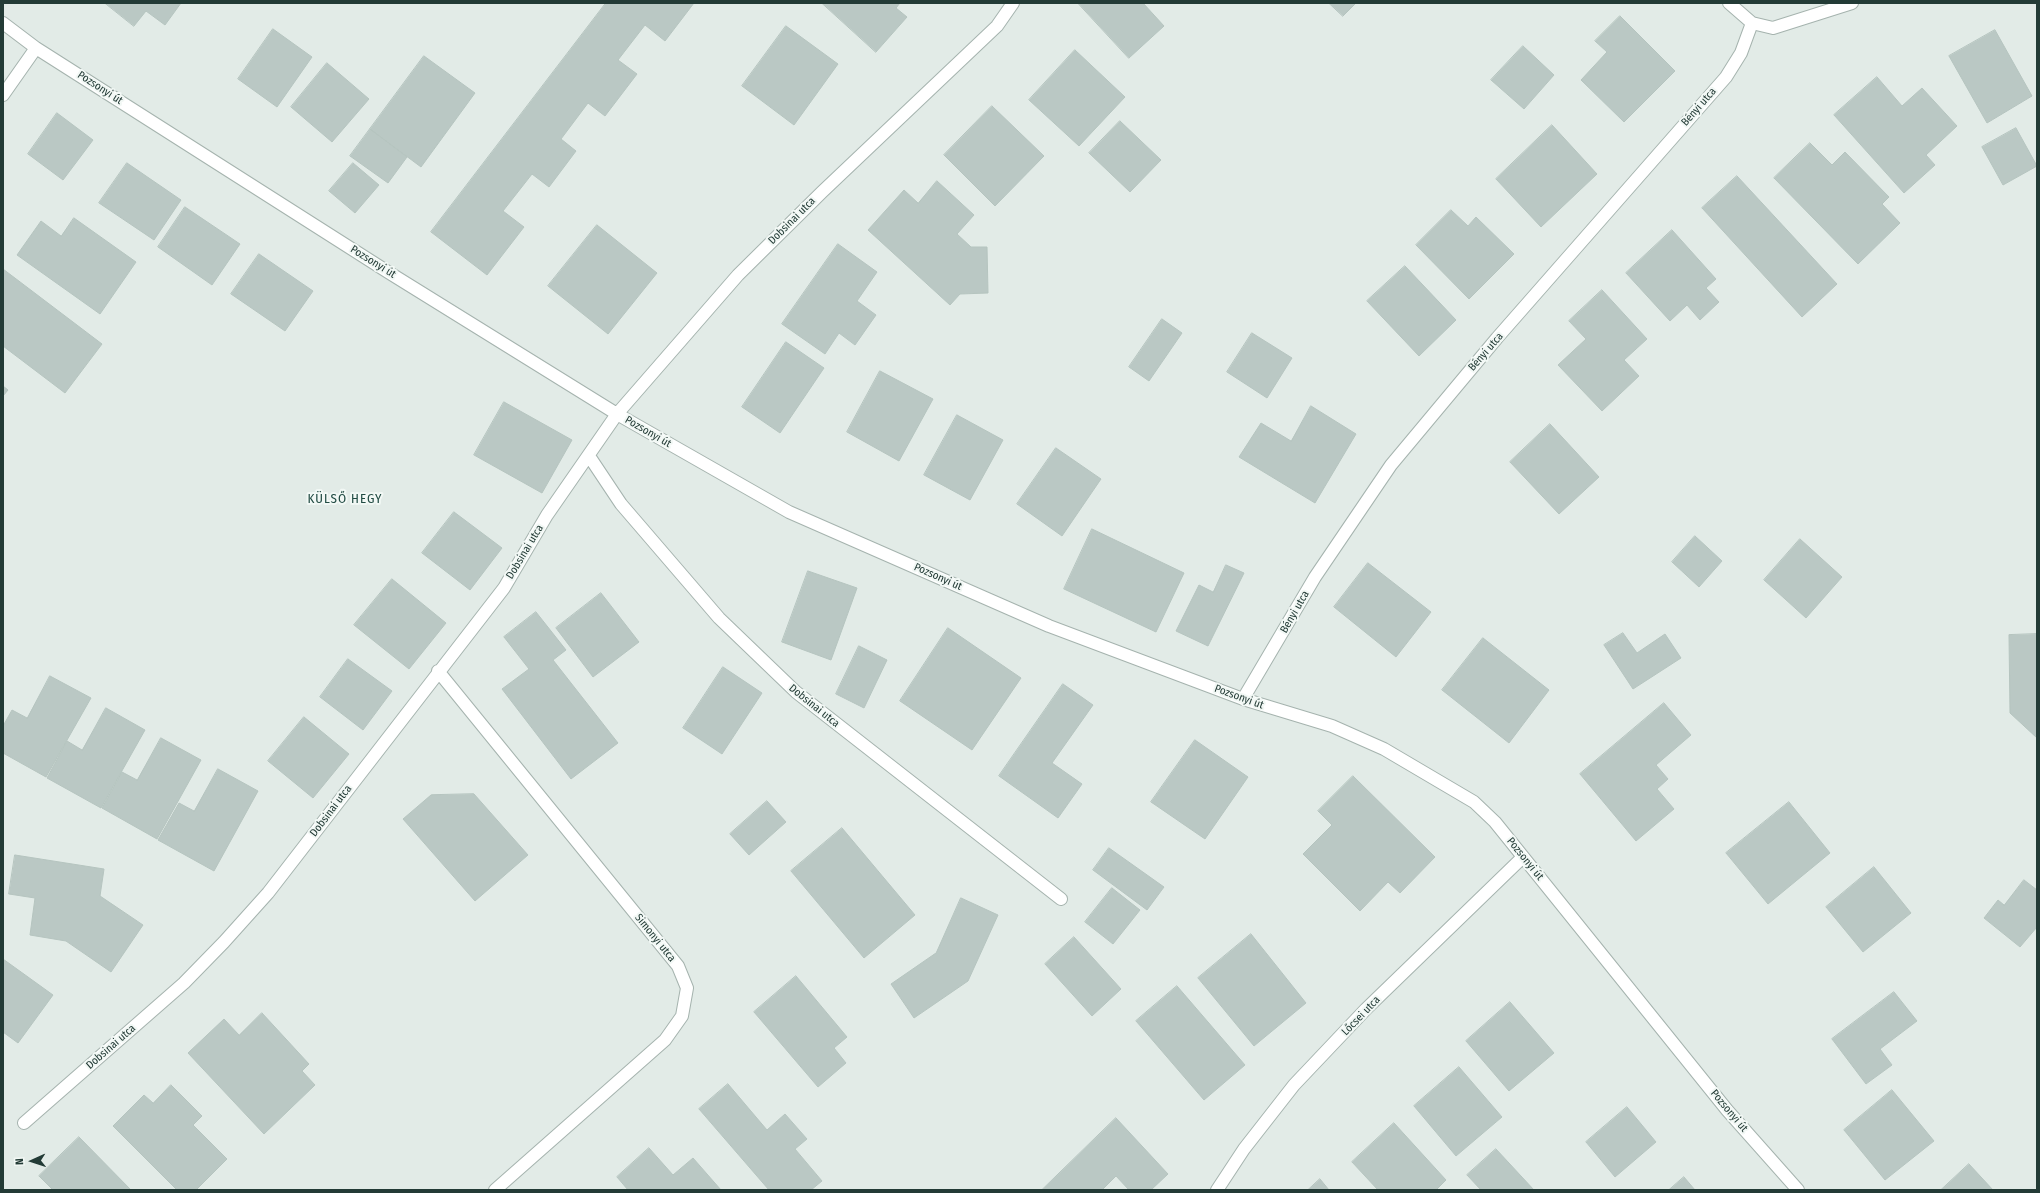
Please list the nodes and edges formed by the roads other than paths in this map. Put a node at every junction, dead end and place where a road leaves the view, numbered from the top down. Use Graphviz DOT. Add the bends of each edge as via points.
graph roads {
  1 [pos="1013,3"];
  2 [pos="1729,3"];
  3 [pos="1852,3"];
  4 [pos="3,23"];
  5 [pos="1752,23"];
  6 [pos="36,48"];
  7 [pos="3,95"];
  8 [pos="617,414"];
  9 [pos="589,456"];
  10 [pos="438,671"];
  11 [pos="1243,699"];
  12 [pos="1523,857"];
  13 [pos="1061,899"];
  14 [pos="24,1122"];
  15 [pos="495,1190"];
  16 [pos="1216,1190"];
  17 [pos="1798,1190"];
  1 -- 8 [label="street, Dobsinai utca" via="997,26 738,275"];
  2 -- 5 [label="street"];
  3 -- 5 [label="street" via="1773,28"];
  4 -- 6 [label="street, Pozsonyi út"];
  5 -- 11 [label="street, Bényi utca" via="1741,53 1726,77 1497,338 1391,466 1315,577"];
  6 -- 7 [label="street"];
  6 -- 8 [label="street, Pozsonyi út"];
  8 -- 9 [label="street, Dobsinai utca"];
  8 -- 11 [label="street, Pozsonyi út" via="789,512 1049,626"];
  9 -- 10 [label="street, Dobsinai utca" via="547,515 504,588"];
  9 -- 13 [label="street, Dobsinai utca" via="621,504 719,618 796,692"];
  10 -- 14 [label="street, Dobsinai utca" via="268,893 224,942 184,982"];
  10 -- 15 [label="street, Simonyi utca" via="678,966 687,988 682,1016 665,1040"];
  11 -- 12 [label="street, Pozsonyi út" via="1332,726 1384,749 1474,802 1495,822"];
  12 -- 16 [label="street, Lőcsei utca" via="1366,1009 1294,1085"];
  12 -- 17 [label="street, Pozsonyi út" via="1728,1110"];
}
